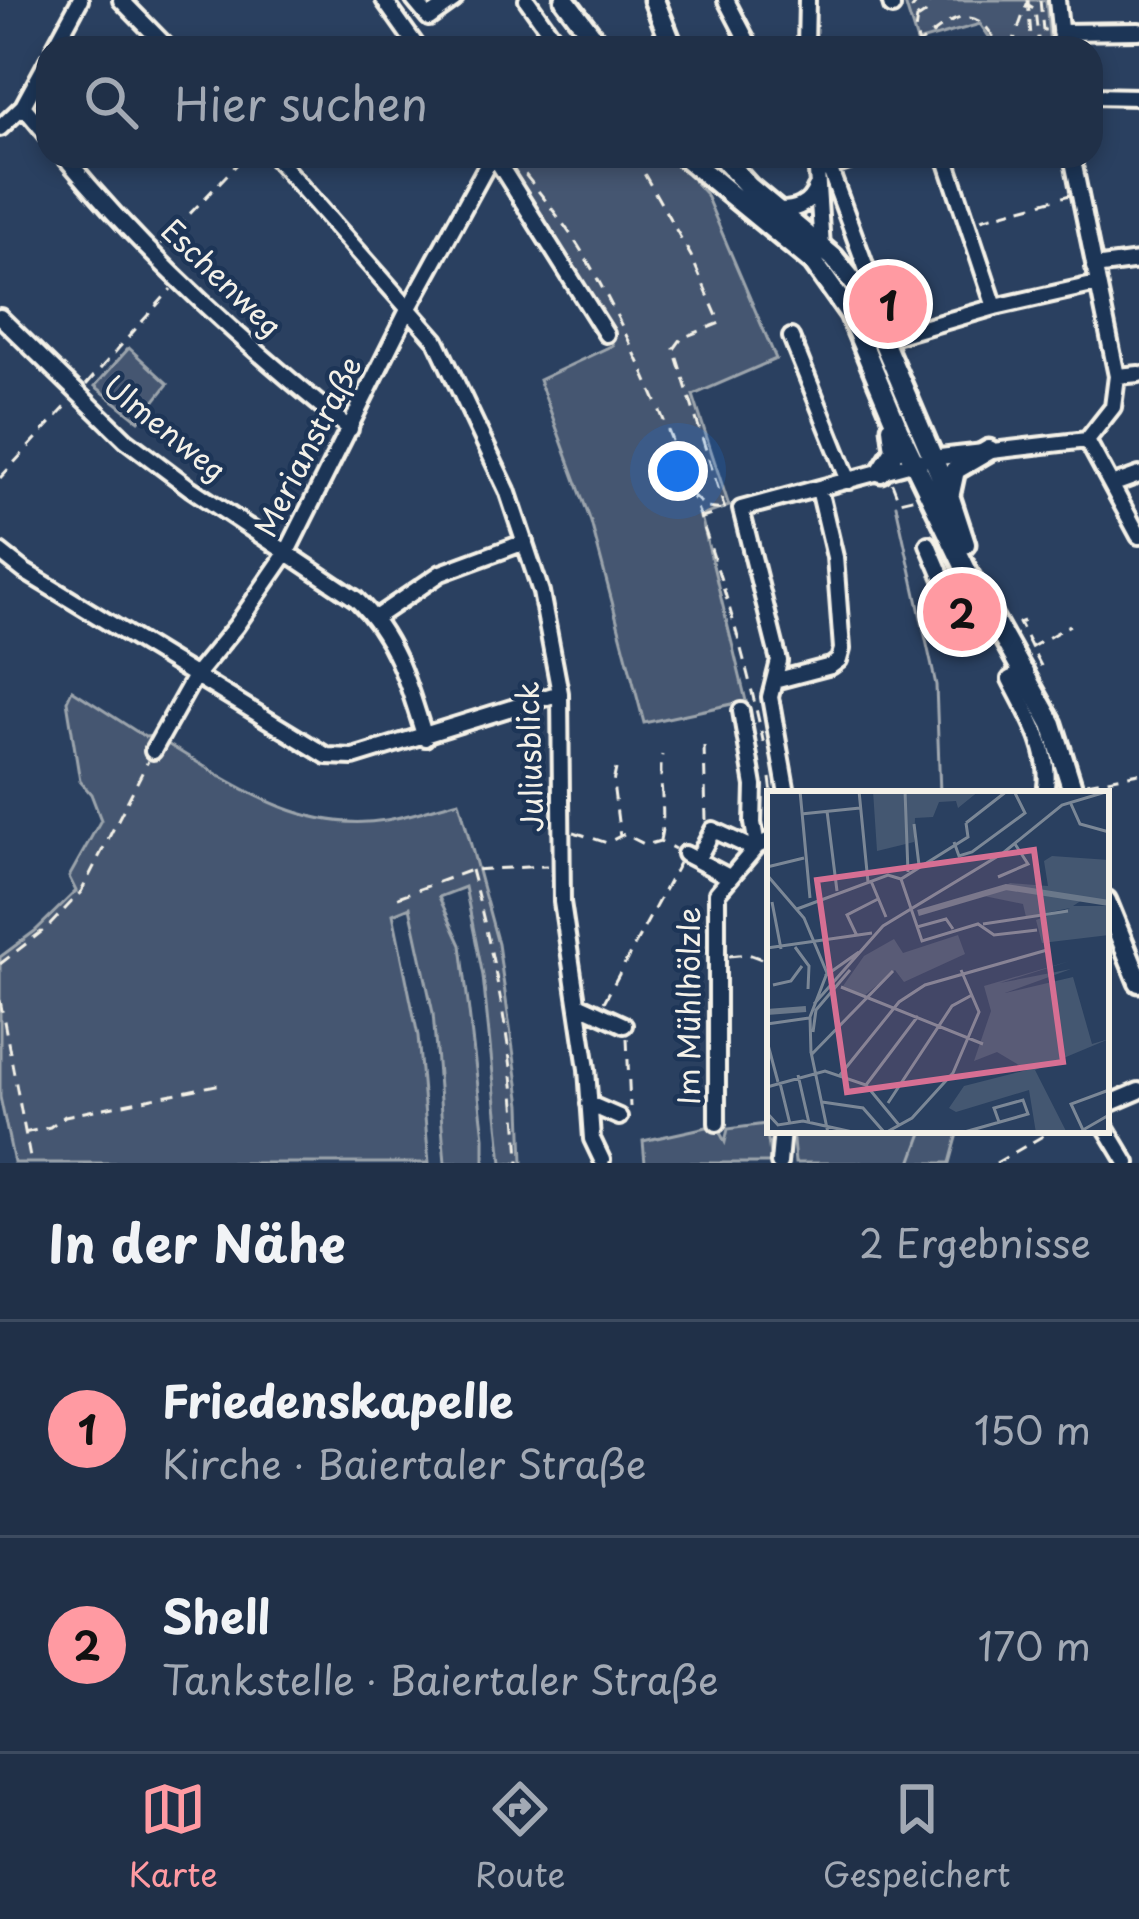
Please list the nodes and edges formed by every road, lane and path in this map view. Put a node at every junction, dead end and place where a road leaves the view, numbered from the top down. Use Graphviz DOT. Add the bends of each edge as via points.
graph roads {
  1 [pos="80,0"];
  2 [pos="121,0"];
  3 [pos="384,0"];
  4 [pos="414,0"];
  5 [pos="454,0"];
  6 [pos="526,0"];
  7 [pos="569,0"];
  8 [pos="654,0"];
  9 [pos="726,0"];
  10 [pos="807,0"];
  11 [pos="930,0"];
  12 [pos="1057,0"];
  13 [pos="914,2"];
  14 [pos="1027,2"];
  15 [pos="925,7"];
  16 [pos="916,18"];
  17 [pos="1139,31"];
  18 [pos="61,36"];
  19 [pos="156,36"];
  20 [pos="410,36"];
  21 [pos="552,36"];
  22 [pos="594,36"];
  23 [pos="668,36"];
  24 [pos="745,36"];
  25 [pos="806,36"];
  26 [pos="916,36"];
  27 [pos="930,36"];
  28 [pos="993,36"];
  29 [pos="1015,36"];
  30 [pos="1033,36"];
  31 [pos="1038,36"];
  32 [pos="1061,36"];
  33 [pos="1096,36"];
  34 [pos="36,82"];
  35 [pos="1103,96"];
  36 [pos="1139,97"];
  37 [pos="23,106"];
  38 [pos="36,122"];
  39 [pos="0,128"];
  40 [pos="74,168"];
  41 [pos="234,168"];
  42 [pos="285,168"];
  43 [pos="486,168"];
  44 [pos="501,168"];
  45 [pos="519,168"];
  46 [pos="641,168"];
  47 [pos="699,168"];
  48 [pos="733,168"];
  49 [pos="949,168"];
  50 [pos="1074,168"];
  51 [pos="820,170"];
  52 [pos="1077,193"];
  53 [pos="776,210"];
  54 [pos="977,220"];
  55 [pos="822,248"];
  56 [pos="155,251"];
  57 [pos="1139,261"];
  58 [pos="1094,267"];
  59 [pos="178,278"];
  60 [pos="1097,284"];
  61 [pos="994,307"];
  62 [pos="409,308"];
  63 [pos="873,314"];
  64 [pos="0,317"];
  65 [pos="606,334"];
  66 [pos="895,336"];
  67 [pos="790,337"];
  68 [pos="1139,374"];
  69 [pos="1117,376"];
  70 [pos="73,399"];
  71 [pos="889,404"];
  72 [pos="350,429"];
  73 [pos="1088,440"];
  74 [pos="988,450"];
  75 [pos="923,460"];
  76 [pos="884,471"];
  77 [pos="1139,475"];
  78 [pos="0,478"];
  79 [pos="849,481"];
  80 [pos="1114,484"];
  81 [pos="819,489"];
  82 [pos="928,492"];
  83 [pos="691,494"];
  84 [pos="950,498"];
  85 [pos="733,510"];
  86 [pos="699,519"];
  87 [pos="1139,536"];
  88 [pos="525,542"];
  89 [pos="928,544"];
  90 [pos="0,552"];
  91 [pos="287,552"];
  92 [pos="978,588"];
  93 [pos="959,598"];
  94 [pos="376,618"];
  95 [pos="1024,621"];
  96 [pos="1070,625"];
  97 [pos="1030,661"];
  98 [pos="195,676"];
  99 [pos="772,689"];
  100 [pos="560,693"];
  101 [pos="740,711"];
  102 [pos="424,738"];
  103 [pos="764,745"];
  104 [pos="704,746"];
  105 [pos="153,751"];
  106 [pos="662,755"];
  107 [pos="769,768"];
  108 [pos="616,769"];
  109 [pos="1139,773"];
  110 [pos="1046,787"];
  111 [pos="1079,789"];
  112 [pos="772,791"];
  113 [pos="787,791"];
  114 [pos="706,826"];
  115 [pos="568,832"];
  116 [pos="620,836"];
  117 [pos="659,841"];
  118 [pos="761,845"];
  119 [pos="683,856"];
  120 [pos="561,864"];
  121 [pos="471,870"];
  122 [pos="729,877"];
  123 [pos="398,897"];
  124 [pos="1109,909"];
  125 [pos="727,956"];
  126 [pos="767,961"];
  127 [pos="0,964"];
  128 [pos="1139,982"];
  129 [pos="605,999"];
  130 [pos="0,1000"];
  131 [pos="578,1004"];
  132 [pos="624,1025"];
  133 [pos="226,1083"];
  134 [pos="1139,1091"];
  135 [pos="589,1104"];
  136 [pos="1109,1104"];
  137 [pos="625,1111"];
  138 [pos="717,1123"];
  139 [pos="24,1133"];
  140 [pos="782,1133"];
  141 [pos="1048,1133"];
  142 [pos="1109,1133"];
  143 [pos="602,1160"];
  144 [pos="31,1163"];
  145 [pos="519,1163"];
  146 [pos="778,1163"];
  147 [pos="996,1163"];
  148 [pos="1127,1163"];
  1 -- 18 [label="street"];
  2 -- 19 [label="street"];
  3 -- 20 [label="street"];
  4 -- 5 [label="street" via="429,18"];
  6 -- 21 [label="street"];
  7 -- 22 [label="main road"];
  8 -- 23 [label="main road"];
  9 -- 24 [label="street"];
  10 -- 25 [label="street"];
  11 -- 15 [label="path"];
  12 -- 32 [label="street"];
  13 -- 15 [label="path"];
  13 -- 16 [label="path"];
  14 -- 29 [label="path"];
  14 -- 30 [label="path"];
  14 -- 31 [label="path"];
  15 -- 16 [label="path"];
  16 -- 26 [label="path"];
  17 -- 33 [label="street"];
  27 -- 28 [label="path" via="969,18"];
  34 -- 37 [label="street"];
  35 -- 36 [label="street"];
  37 -- 38 [label="street"];
  37 -- 39 [label="street"];
  40 -- 59 [label="street, Eschenweg"];
  41 -- 56 [label="path"];
  42 -- 62 [label="street, Juliusblick"];
  43 -- 62 [label="street, Merianstraße"];
  44 -- 65 [label="street"];
  45 -- 83 [label="path" via="597,278"];
  46 -- 85 [label="path" via="720,323 674,349"];
  47 -- 71 [label="main road" via="830,281"];
  48 -- 53 [label="main road"];
  49 -- 61 [label="street"];
  50 -- 52 [label="street"];
  51 -- 53 [label="street" via="806,204"];
  51 -- 55 [label="street"];
  51 -- 63 [label="street" via="867,271"];
  52 -- 54 [label="path"];
  52 -- 58 [label="street"];
  53 -- 55 [label="main road"];
  55 -- 63 [label="main road"];
  57 -- 58 [label="street"];
  58 -- 60 [label="street"];
  59 -- 70 [label="path"];
  59 -- 72 [label="street, Eschenweg"];
  60 -- 61 [label="street"];
  60 -- 69 [label="street"];
  61 -- 66 [label="street"];
  62 -- 72 [label="street, Merianstraße"];
  62 -- 88 [label="street, Juliusblick" via="457,380"];
  63 -- 75 [label="main road"];
  64 -- 70 [label="street, Ulmenweg"];
  67 -- 79 [label="street"];
  68 -- 69 [label="street"];
  69 -- 73 [label="street" via="1113,407"];
  70 -- 78 [label="path"];
  70 -- 91 [label="street, Ulmenweg"];
  71 -- 75 [label="main road"];
  71 -- 76 [label="main road" via="896,446"];
  72 -- 91 [label="street, Merianstraße"];
  73 -- 74 [label="street"];
  73 -- 80 [label="street"];
  74 -- 75 [label="street"];
  74 -- 84 [label="main road" via="955,470"];
  75 -- 76 [label="street"];
  75 -- 82 [label="main road"];
  75 -- 84 [label="main road"];
  76 -- 79 [label="street"];
  76 -- 82 [label="path" via="899,501"];
  77 -- 80 [label="street"];
  79 -- 81 [label="street"];
  80 -- 87 [label="street"];
  81 -- 85 [label="street"];
  81 -- 99 [label="street" via="835,557 842,649 831,666"];
  82 -- 92 [label="main road"];
  83 -- 85 [label="path" via="707,508"];
  83 -- 86 [label="path"];
  84 -- 92 [label="main road"];
  85 -- 86 [label="path"];
  85 -- 99 [label="street" via="779,661"];
  86 -- 103 [label="path"];
  88 -- 94 [label="street" via="441,573"];
  88 -- 100 [label="street, Juliusblick"];
  89 -- 93 [label="street"];
  90 -- 98 [label="street"];
  91 -- 94 [label="street, Ulmenweg"];
  91 -- 98 [label="street, Merianstraße"];
  92 -- 97 [label="main road"];
  94 -- 102 [label="street, Ulmenweg"];
  95 -- 97 [label="path"];
  96 -- 97 [label="path"];
  97 -- 110 [label="street" via="1010,679 1040,742"];
  97 -- 111 [label="main road"];
  98 -- 102 [label="street" via="327,756 353,758"];
  98 -- 105 [label="street, Merianstraße"];
  99 -- 113 [label="street"];
  100 -- 102 [label="street"];
  100 -- 120 [label="street, Juliusblick"];
  101 -- 118 [label="street"];
  104 -- 114 [label="path"];
  105 -- 127 [label="path" via="81,892"];
  106 -- 117 [label="path"];
  107 -- 112 [label="path"];
  108 -- 116 [label="path"];
  109 -- 111 [label="path"];
  115 -- 116 [label="path" via="607,842"];
  116 -- 117 [label="path"];
  117 -- 119 [label="path"];
  118 -- 119 [label="street" via="713,830"];
  118 -- 122 [label="street, Im Mühlhölzle"];
  119 -- 122 [label="street"];
  119 -- 129 [label="path"];
  120 -- 121 [label="path"];
  120 -- 131 [label="street, Juliusblick"];
  121 -- 123 [label="path"];
  121 -- 145 [label="path" via="491,945"];
  122 -- 138 [label="street, Im Mühlhölzle" via="717,893"];
  124 -- 128 [label="main road"];
  125 -- 126 [label="path"];
  130 -- 139 [label="path"];
  131 -- 132 [label="street"];
  131 -- 135 [label="street, Juliusblick"];
  132 -- 137 [label="path"];
  133 -- 139 [label="path" via="64,1116"];
  134 -- 136 [label="street"];
  135 -- 137 [label="street"];
  135 -- 143 [label="street, Juliusblick"];
  139 -- 144 [label="path"];
  140 -- 146 [label="street"];
  141 -- 147 [label="path"];
  142 -- 148 [label="street"];
}
